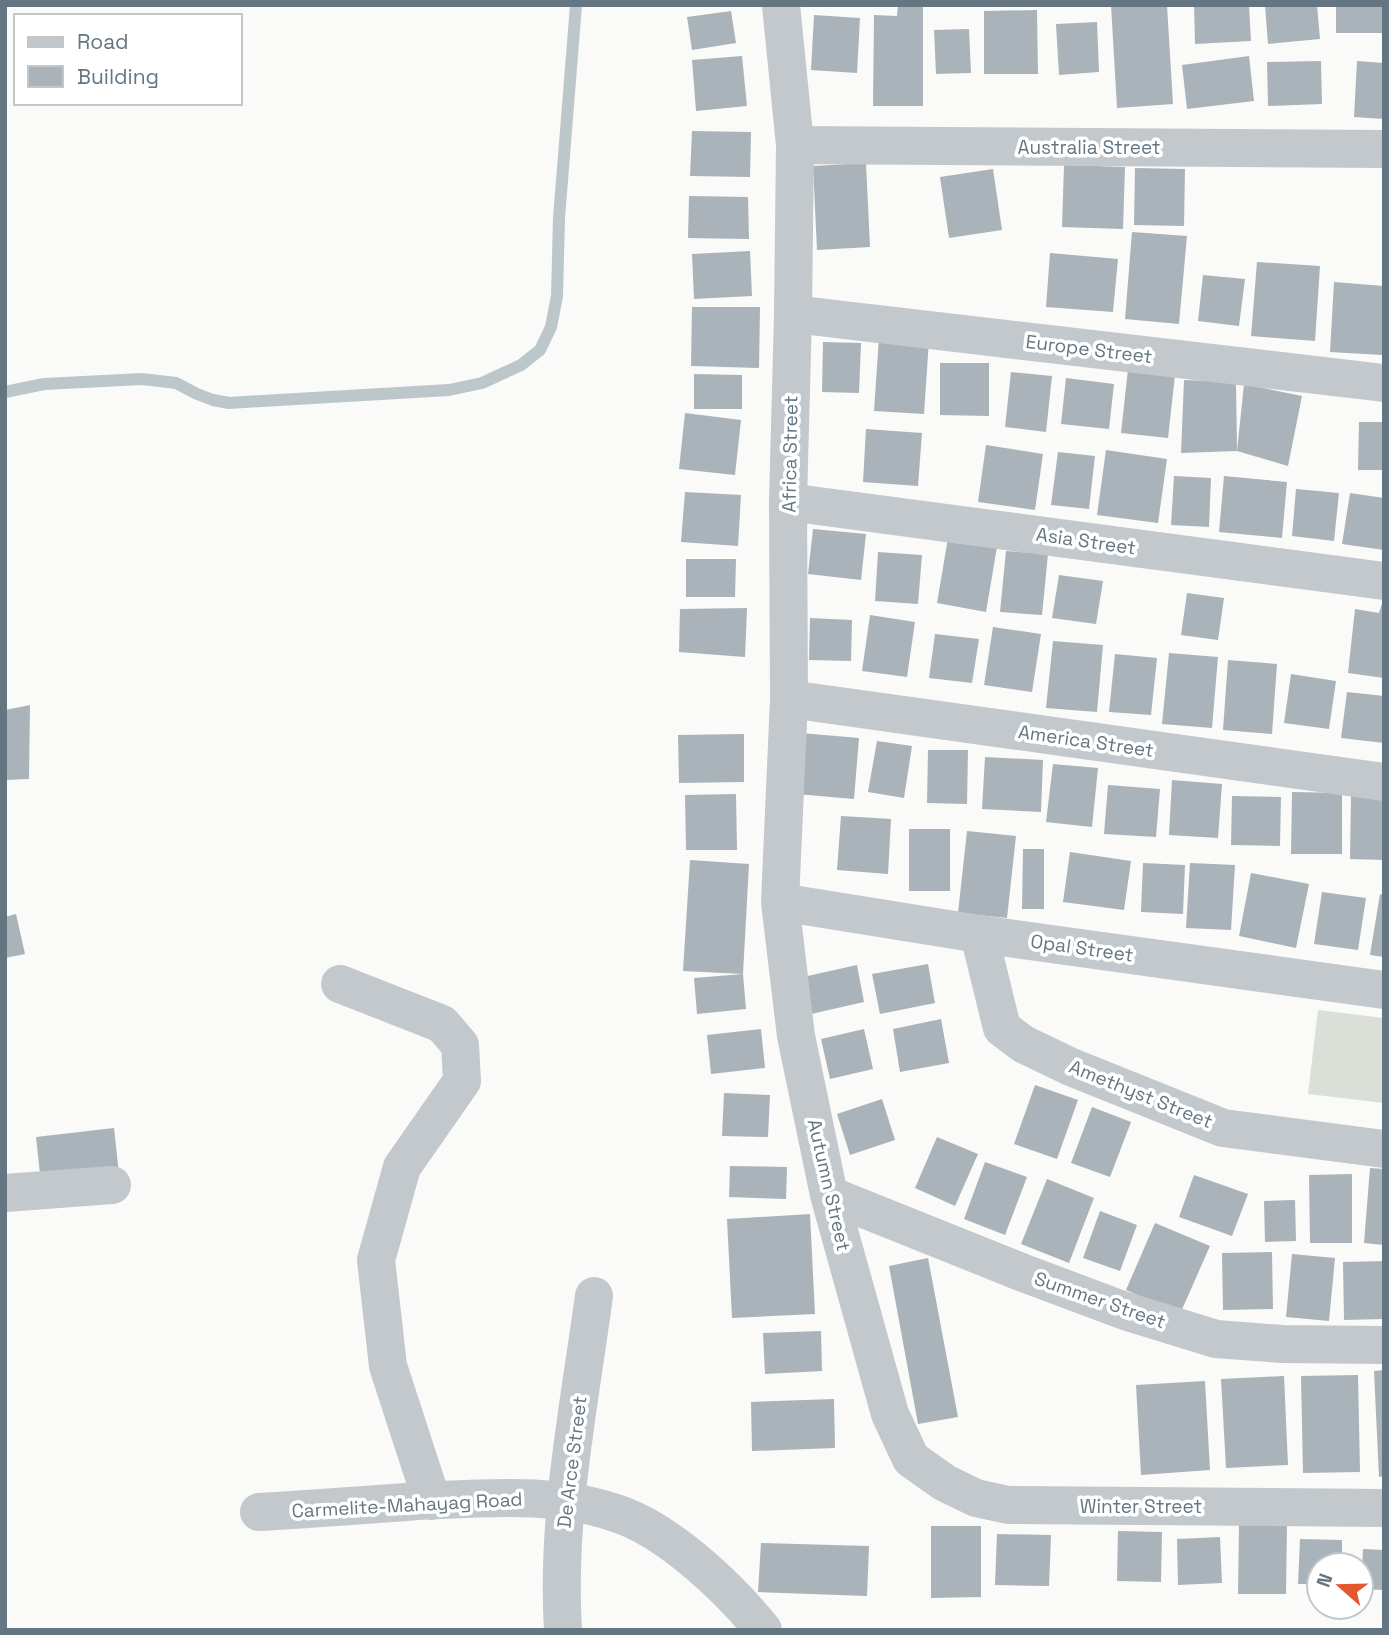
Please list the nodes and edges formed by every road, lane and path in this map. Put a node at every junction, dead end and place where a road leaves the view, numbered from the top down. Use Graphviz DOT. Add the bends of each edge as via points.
graph roads {
  1 [pos="781,5"];
  2 [pos="795,145"];
  3 [pos="1384,149"];
  4 [pos="793,314"];
  5 [pos="1384,383"];
  6 [pos="789,502"];
  7 [pos="1384,581"];
  8 [pos="789,699"];
  9 [pos="1384,782"];
  10 [pos="780,902"];
  11 [pos="979,934"];
  12 [pos="340,984"];
  13 [pos="1384,990"];
  14 [pos="1384,1149"];
  15 [pos="112,1185"];
  16 [pos="5,1193"];
  17 [pos="829,1195"];
  18 [pos="594,1296"];
  19 [pos="1384,1345"];
  20 [pos="911,1459"];
  21 [pos="432,1501"];
  22 [pos="565,1501"];
  23 [pos="1384,1508"];
  24 [pos="259,1513"];
  25 [pos="563,1630"];
  26 [pos="763,1630"];
  1 -- 2 [label="street, Africa Street"];
  2 -- 3 [label="street, Australia Street"];
  2 -- 4 [label="street, Africa Street"];
  4 -- 5 [label="street, Europe Street"];
  4 -- 6 [label="street, Africa Street"];
  6 -- 7 [label="street, Asia Street"];
  6 -- 8 [label="street, Africa Street"];
  8 -- 9 [label="street, America Street"];
  8 -- 10 [label="street, Africa Street"];
  10 -- 11 [label="street, Opal Street"];
  10 -- 17 [label="street, Autumn Street" via="796,1036"];
  11 -- 13 [label="street, Opal Street"];
  11 -- 14 [label="street, Amethyst Street" via="1002,1028 1023,1044 1223,1128"];
  12 -- 21 [label="street" via="442,1024 460,1045 462,1081 401,1167 376,1260 388,1366"];
  15 -- 16 [label="street"];
  17 -- 19 [label="street, Summer Street" via="1125,1311 1216,1339"];
  17 -- 20 [label="street, Autumn Street" via="890,1414"];
  18 -- 22 [label="street, De Arce Street"];
  20 -- 23 [label="street, Winter Street" via="976,1498 1008,1505"];
  21 -- 22 [label="street, Carmelite-Mahayag Road"];
  21 -- 24 [label="street, Carmelite-Mahayag Road"];
  22 -- 25 [label="street, De Arce Street"];
  22 -- 26 [label="street, Carmelite-Mahayag Road" via="607,1510 654,1531 714,1578"];
}
